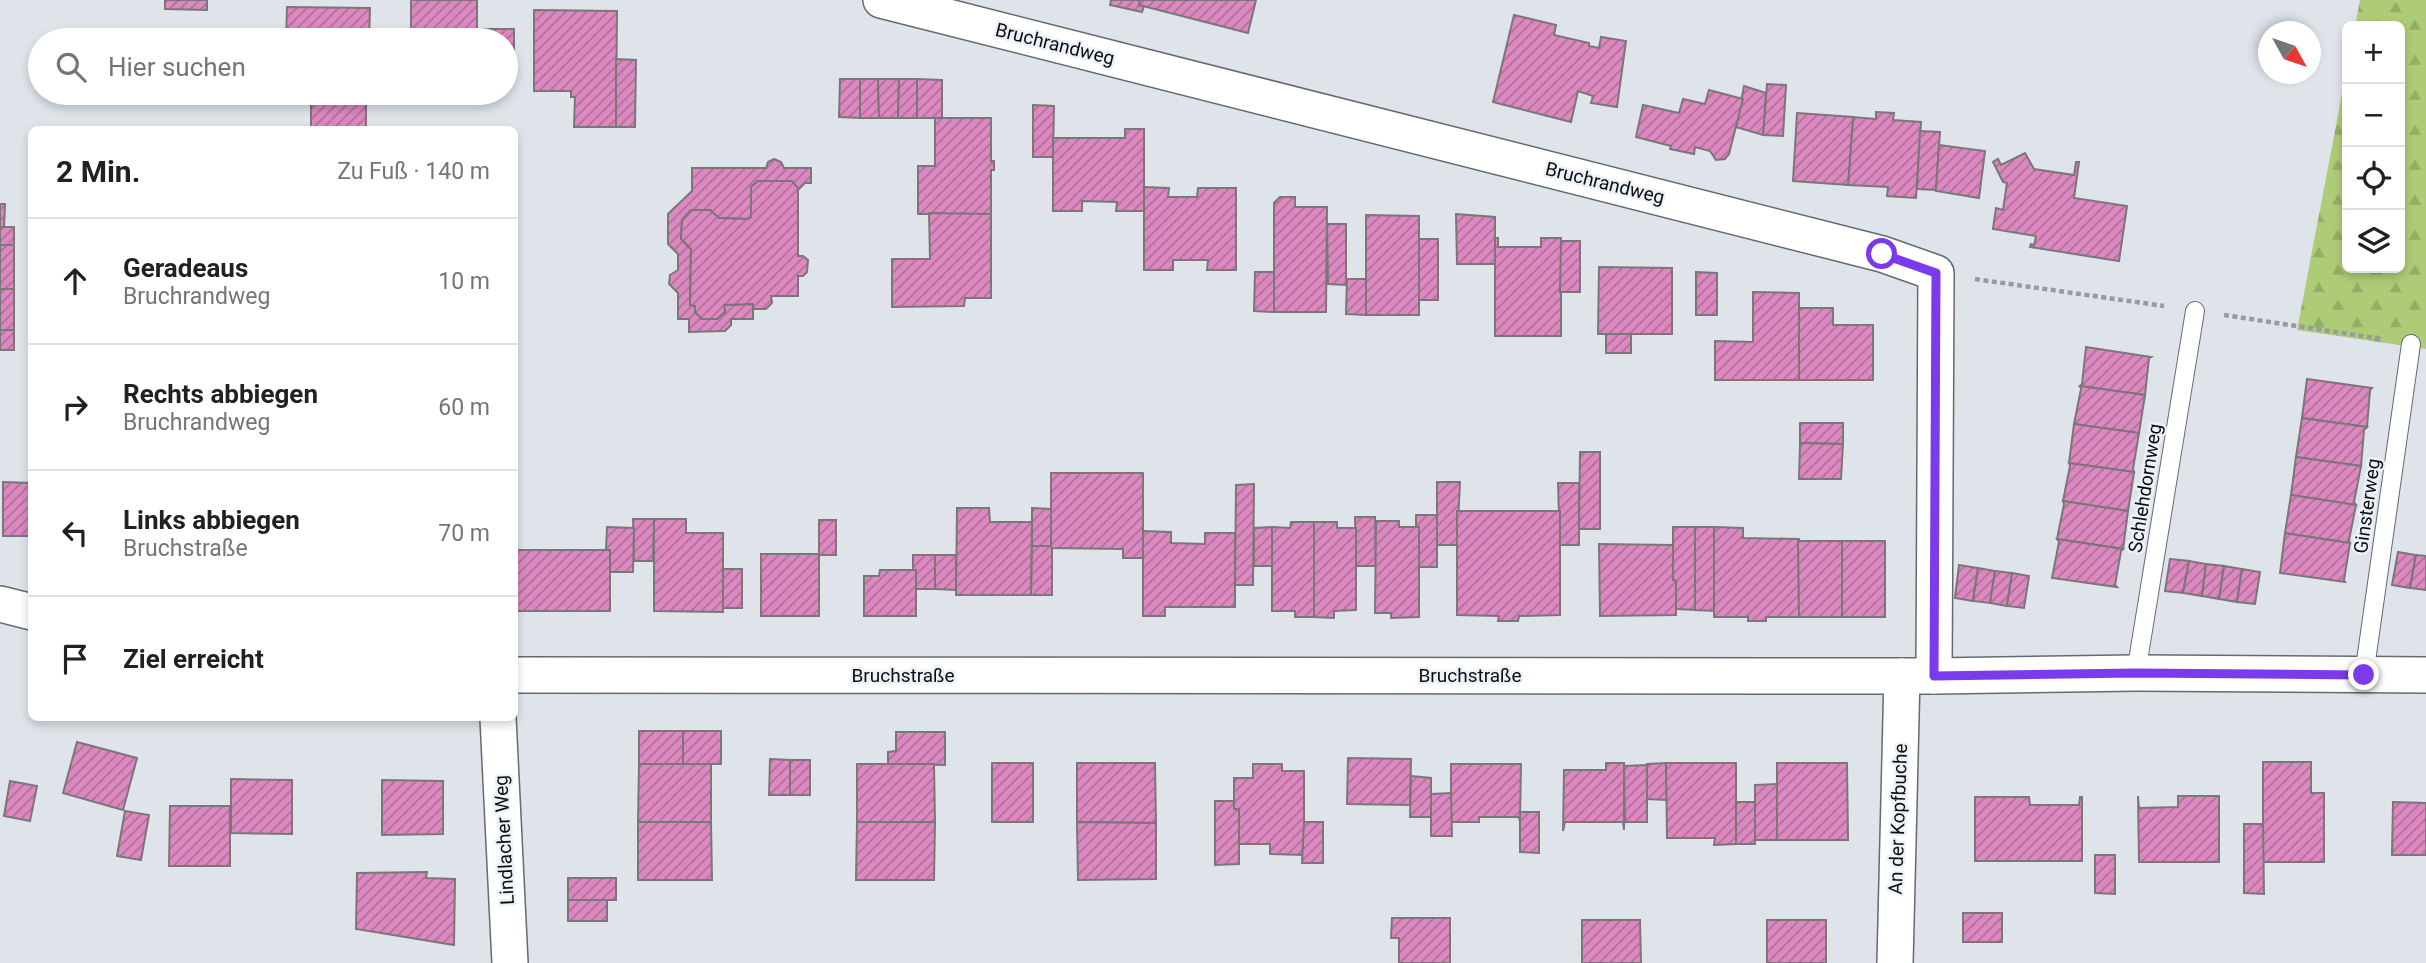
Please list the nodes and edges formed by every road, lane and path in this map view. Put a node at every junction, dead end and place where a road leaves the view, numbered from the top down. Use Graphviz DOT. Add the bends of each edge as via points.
graph roads {
  1 [pos="881,0"];
  2 [pos="2195,311"];
  3 [pos="2411,344"];
  4 [pos="0,604"];
  5 [pos="28,611"];
  6 [pos="2136,673"];
  7 [pos="518,675"];
  8 [pos="2364,675"];
  9 [pos="2426,675"];
  10 [pos="1918,676"];
  11 [pos="498,721"];
  12 [pos="510,963"];
  13 [pos="1895,963"];
  1 -- 10 [label="street, Bruchrandweg" via="1882,254 1936,273"];
  2 -- 6 [label="lane, Schlehdornweg"];
  3 -- 8 [label="lane, Ginsterweg"];
  4 -- 5 [label="street"];
  6 -- 8 [label="street, Bruchstraße"];
  6 -- 10 [label="street, Bruchstraße"];
  7 -- 10 [label="street, Bruchstraße"];
  8 -- 9 [label="street, Bruchstraße"];
  10 -- 13 [label="street, An der Kopfbuche"];
  11 -- 12 [label="street, Lindlacher Weg"];
}
